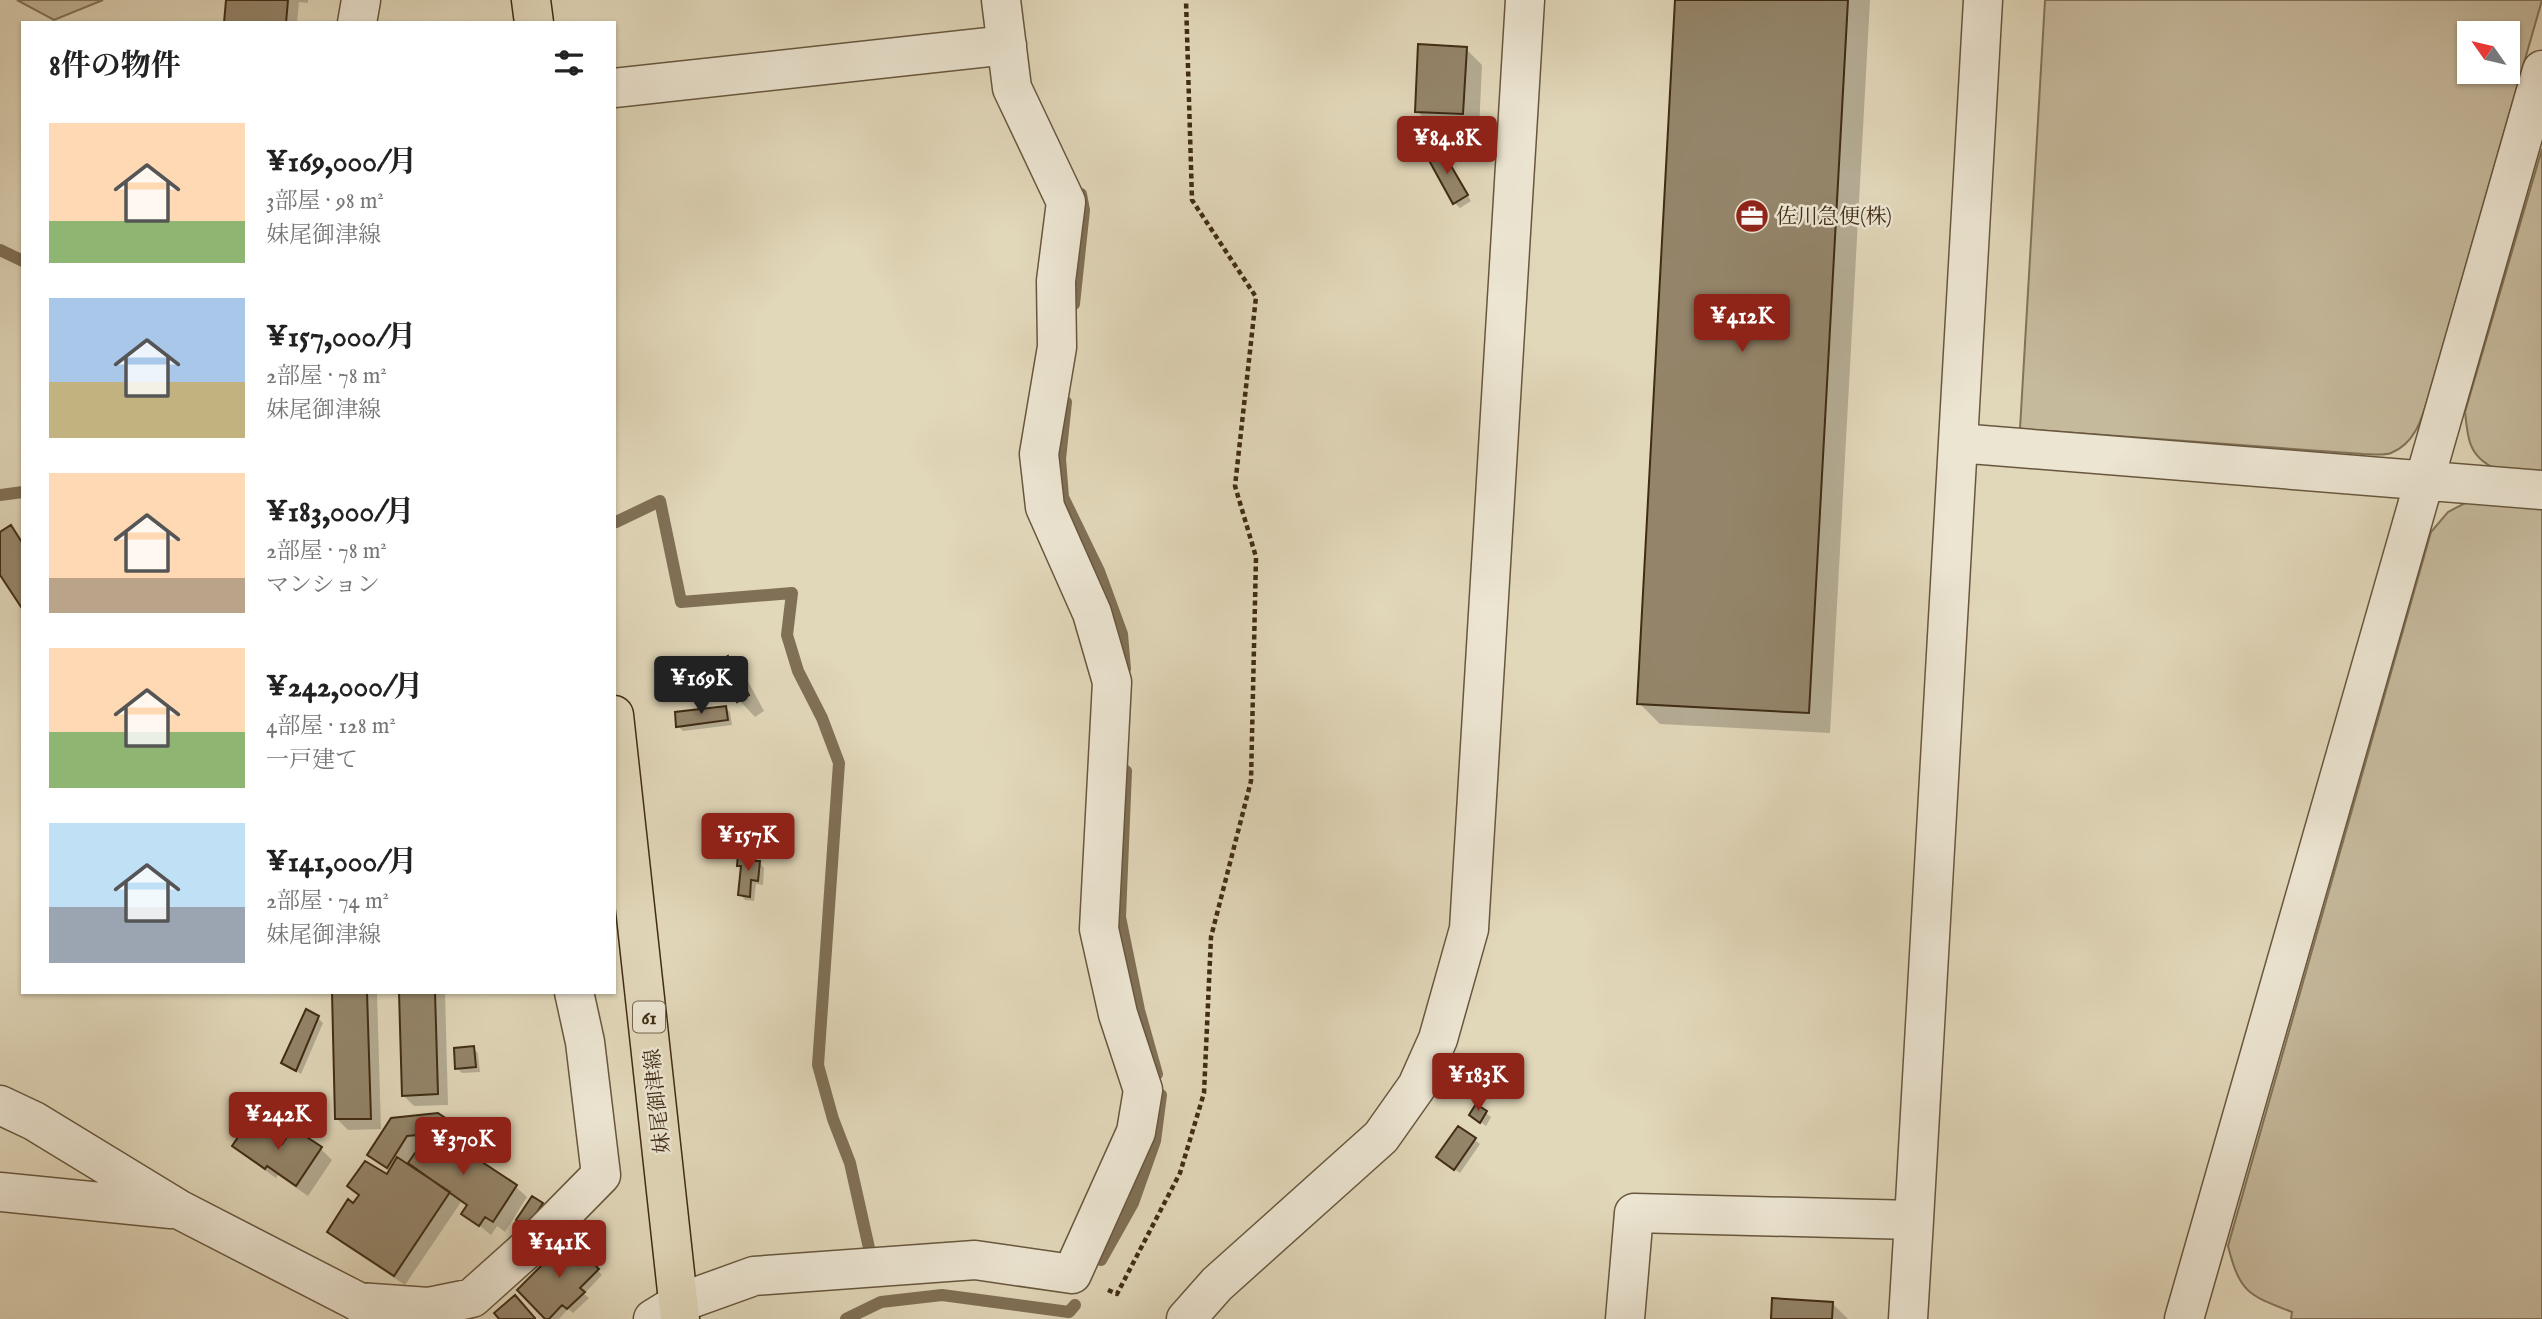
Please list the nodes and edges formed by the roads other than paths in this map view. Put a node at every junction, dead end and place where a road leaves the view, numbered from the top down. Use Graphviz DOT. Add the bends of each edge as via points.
graph roads {
  1 [pos="361,0"];
  2 [pos="531,0"];
  3 [pos="1001,0"];
  4 [pos="1525,0"];
  5 [pos="1983,0"];
  6 [pos="357,21"];
  7 [pos="534,21"];
  8 [pos="1007,45"];
  9 [pos="2542,70"];
  10 [pos="616,88"];
  11 [pos="1958,443"];
  12 [pos="2425,480"];
  13 [pos="2542,489"];
  14 [pos="616,749"];
  15 [pos="626,920"];
  16 [pos="574,994"];
  17 [pos="0,1105"];
  18 [pos="0,1192"];
  19 [pos="180,1210"];
  20 [pos="1914,1220"];
  21 [pos="358,1302"];
  22 [pos="671,1314"];
  23 [pos="392,1319"];
  24 [pos="1186,1319"];
  25 [pos="1625,1319"];
  26 [pos="1908,1319"];
  27 [pos="2184,1319"];
  1 -- 6 [label="street"];
  2 -- 7 [label="main road"];
  3 -- 8 [label="street"];
  4 -- 24 [label="street" via="1469,929 1438,1039 1417,1086 1381,1137 1217,1284"];
  5 -- 11 [label="street"];
  8 -- 10 [label="street"];
  8 -- 22 [label="street" via="1012,88 1066,202 1056,281 1057,347 1040,454 1045,507 1092,613 1112,682 1099,929 1118,1014 1143,1090 1136,1132 1072,1273 975,1260 754,1276"];
  9 -- 12 [label="street"];
  11 -- 12 [label="street"];
  11 -- 20 [label="street"];
  12 -- 13 [label="street"];
  12 -- 27 [label="street"];
  14 -- 15 [label="main road, 妹尾御津線 / 61"];
  15 -- 22 [label="main road, 妹尾御津線 / 61"];
  16 -- 21 [label="street" via="601,1175 472,1298 428,1307"];
  17 -- 19 [label="street"];
  18 -- 19 [label="street"];
  19 -- 21 [label="street"];
  20 -- 25 [label="street" via="1634,1213"];
  20 -- 26 [label="street"];
  21 -- 23 [label="street"];
}
